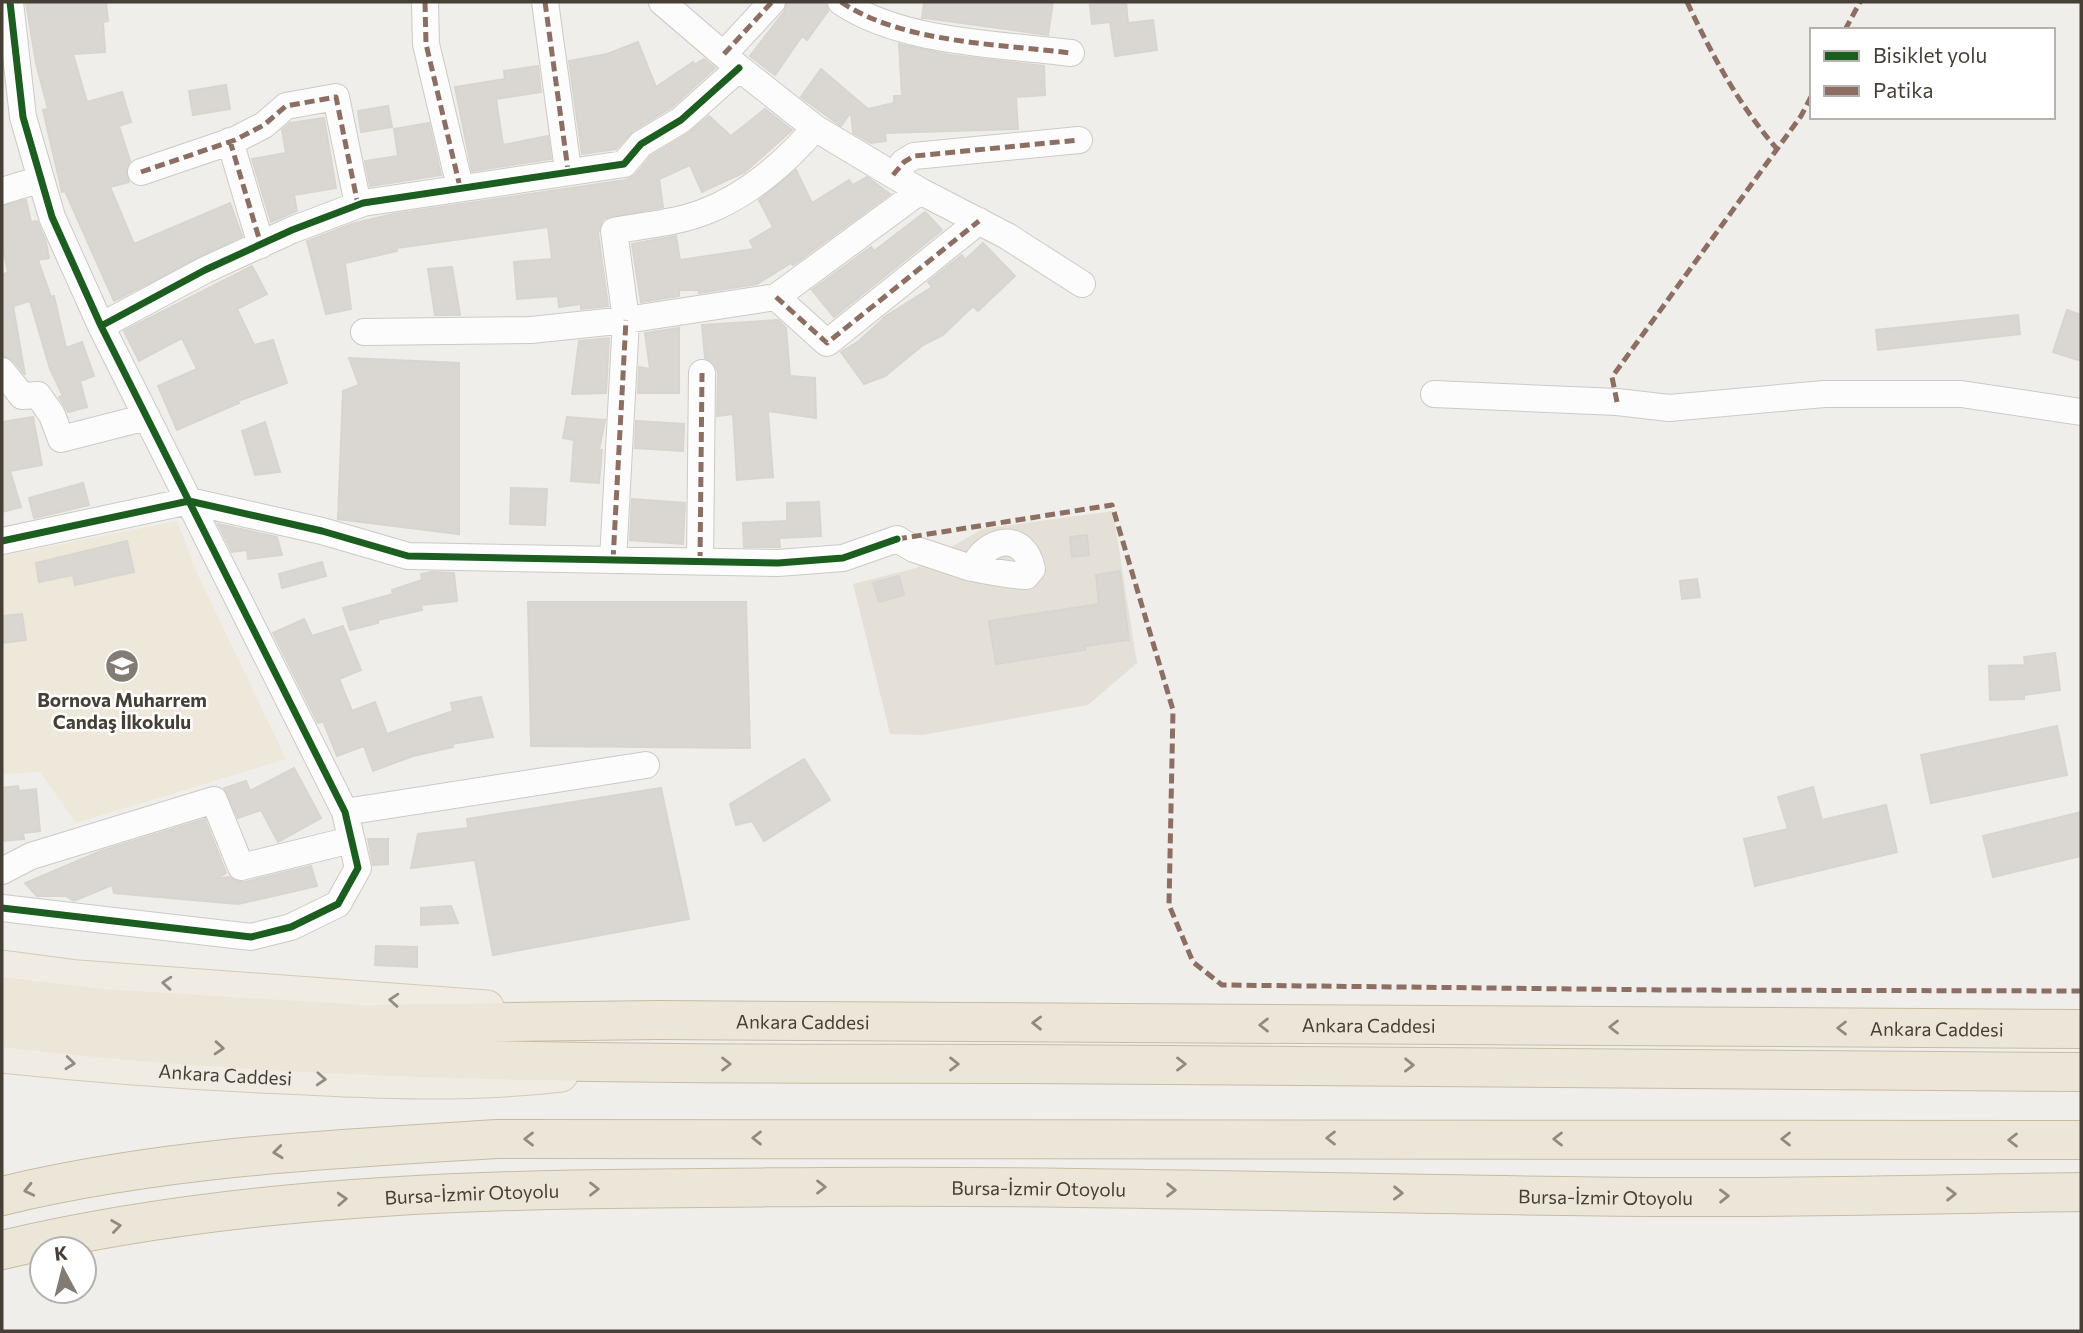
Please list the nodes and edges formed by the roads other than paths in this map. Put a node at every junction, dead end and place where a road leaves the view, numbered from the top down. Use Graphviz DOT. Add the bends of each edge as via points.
graph roads {
  1 [pos="425,2"];
  2 [pos="545,2"];
  3 [pos="662,2"];
  4 [pos="772,2"];
  5 [pos="841,2"];
  6 [pos="8,19"];
  7 [pos="1071,53"];
  8 [pos="732,61"];
  9 [pos="816,128"];
  10 [pos="1079,140"];
  11 [pos="230,141"];
  12 [pos="568,170"];
  13 [pos="141,172"];
  14 [pos="893,175"];
  15 [pos="41,179"];
  16 [pos="460,187"];
  17 [pos="2,191"];
  18 [pos="920,191"];
  19 [pos="358,205"];
  20 [pos="979,221"];
  21 [pos="261,245"];
  22 [pos="1082,284"];
  23 [pos="776,298"];
  24 [pos="626,320"];
  25 [pos="101,326"];
  26 [pos="364,332"];
  27 [pos="2,371"];
  28 [pos="702,373"];
  29 [pos="1434,394"];
  30 [pos="2081,412"];
  31 [pos="147,416"];
  32 [pos="189,501"];
  33 [pos="2,541"];
  34 [pos="612,560"];
  35 [pos="700,562"];
  36 [pos="973,568"];
  37 [pos="646,765"];
  38 [pos="345,812"];
  39 [pos="351,840"];
  40 [pos="2,871"];
  41 [pos="2,908"];
  42 [pos="2,967"];
  43 [pos="2,996"];
  44 [pos="657,1020"];
  45 [pos="2074,1022"];
  46 [pos="103,1024"];
  47 [pos="2,1028"];
  48 [pos="2,1056"];
  49 [pos="658,1063"];
  50 [pos="2081,1072"];
  51 [pos="2081,1140"];
  52 [pos="2081,1192"];
  53 [pos="2,1196"];
  54 [pos="2,1250"];
  1 -- 16 [label="street" via="426,44"];
  2 -- 12 [label="street"];
  3 -- 8 [label="street"];
  4 -- 8 [label="street"];
  5 -- 7 [label="street" via="865,18 920,33"];
  6 -- 15 [label="street" via="23,117"];
  8 -- 9 [label="street"];
  8 -- 12 [label="street" via="681,120 640,144 624,164"];
  9 -- 14 [label="street"];
  9 -- 24 [label="street" via="793,154 730,201 702,213 614,231"];
  10 -- 14 [label="street" via="914,156"];
  11 -- 13 [label="street"];
  11 -- 19 [label="street" via="264,125 286,106 336,97"];
  11 -- 21 [label="street"];
  12 -- 16 [label="street"];
  14 -- 18 [label="street"];
  15 -- 17 [label="street"];
  15 -- 25 [label="street" via="52,217"];
  16 -- 19 [label="street"];
  18 -- 20 [label="street"];
  18 -- 23 [label="street"];
  19 -- 21 [label="street"];
  20 -- 22 [label="street"];
  20 -- 23 [label="street" via="827,343"];
  21 -- 25 [label="street"];
  23 -- 24 [label="street"];
  24 -- 26 [label="street" via="531,330"];
  24 -- 34 [label="street"];
  25 -- 31 [label="street"];
  27 -- 31 [label="street" via="23,396 38,395 61,439"];
  28 -- 35 [label="street"];
  29 -- 30 [label="street" via="1669,408 1824,394 1961,394"];
  31 -- 32 [label="street"];
  32 -- 33 [label="street"];
  32 -- 34 [label="street" via="408,556"];
  32 -- 38 [label="street"];
  34 -- 35 [label="street"];
  35 -- 36 [label="street" via="842,558 897,539"];
  37 -- 38 [label="street"];
  38 -- 39 [label="street"];
  39 -- 40 [label="street" via="241,867 214,800 31,856"];
  39 -- 41 [label="street" via="358,868 338,904 291,927 251,937"];
  44 -- 42 [label="main road, Ankara Caddesi, one-way" via="78,977"];
  43 -- 46 [label="highway, Ankara Caddesi"];
  45 -- 44 [label="highway, Ankara Caddesi, one-way"];
  44 -- 46 [label="highway, Ankara Caddesi"];
  46 -- 47 [label="highway, Ankara Caddesi"];
  46 -- 49 [label="highway, Ankara Caddesi, one-way" via="355,1057"];
  48 -- 49 [label="main road, Ankara Caddesi, one-way" via="139,1070 400,1083 497,1082"];
  49 -- 50 [label="highway, Ankara Caddesi, one-way"];
  51 -- 53 [label="highway, one-way" via="498,1139 281,1152 65,1181"];
  54 -- 52 [label="highway, Bursa-İzmir Otoyolu, one-way" via="81,1231 291,1202 507,1189 931,1186 1667,1197"];
}
